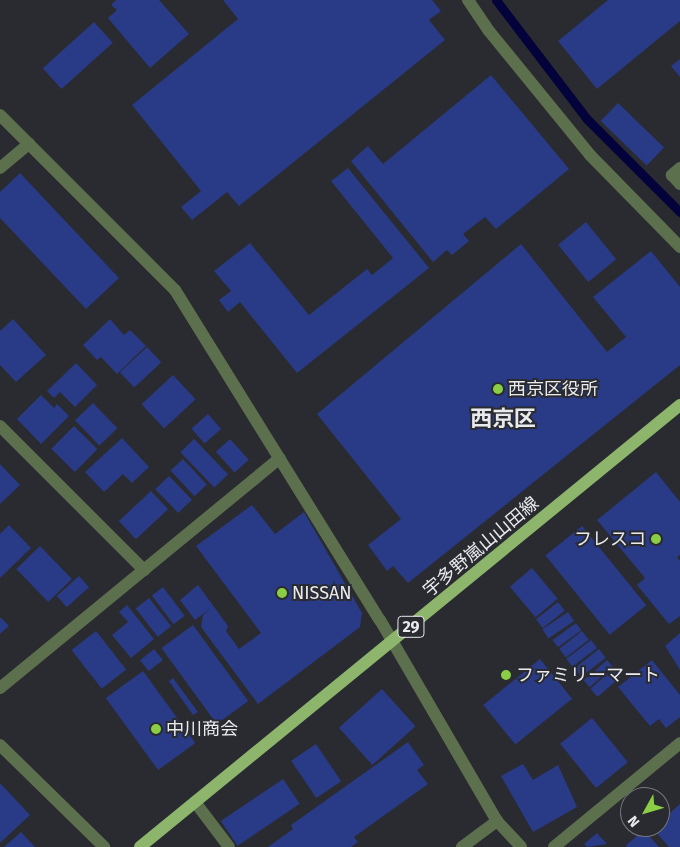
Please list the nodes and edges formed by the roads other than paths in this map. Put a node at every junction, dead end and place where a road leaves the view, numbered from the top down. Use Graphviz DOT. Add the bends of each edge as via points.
graph roads {
  1 [pos="468,0"];
  2 [pos="0,115"];
  3 [pos="29,144"];
  4 [pos="0,168"];
  5 [pos="680,168"];
  6 [pos="680,184"];
  7 [pos="680,247"];
  8 [pos="680,405"];
  9 [pos="0,426"];
  10 [pos="280,458"];
  11 [pos="144,570"];
  12 [pos="392,643"];
  13 [pos="0,688"];
  14 [pos="680,743"];
  15 [pos="0,745"];
  16 [pos="195,802"];
  17 [pos="497,821"];
  18 [pos="104,847"];
  19 [pos="140,847"];
  20 [pos="229,847"];
  21 [pos="462,847"];
  22 [pos="521,847"];
  23 [pos="554,847"];
  1 -- 7 [label="street" via="488,31 590,155"];
  2 -- 3 [label="street"];
  3 -- 4 [label="street"];
  3 -- 10 [label="street" via="175,290"];
  5 -- 6 [label="street" via="672,175"];
  8 -- 12 [label="main road, 宇多野嵐山山田線 / 29"];
  9 -- 11 [label="street"];
  10 -- 11 [label="street"];
  10 -- 12 [label="street"];
  11 -- 13 [label="street"];
  12 -- 16 [label="main road, 宇多野嵐山山田線 / 29"];
  12 -- 17 [label="street"];
  14 -- 23 [label="street"];
  15 -- 18 [label="street"];
  16 -- 19 [label="main road, 宇多野嵐山山田線 / 29"];
  16 -- 20 [label="street"];
  17 -- 21 [label="street"];
  17 -- 22 [label="street"];
}
